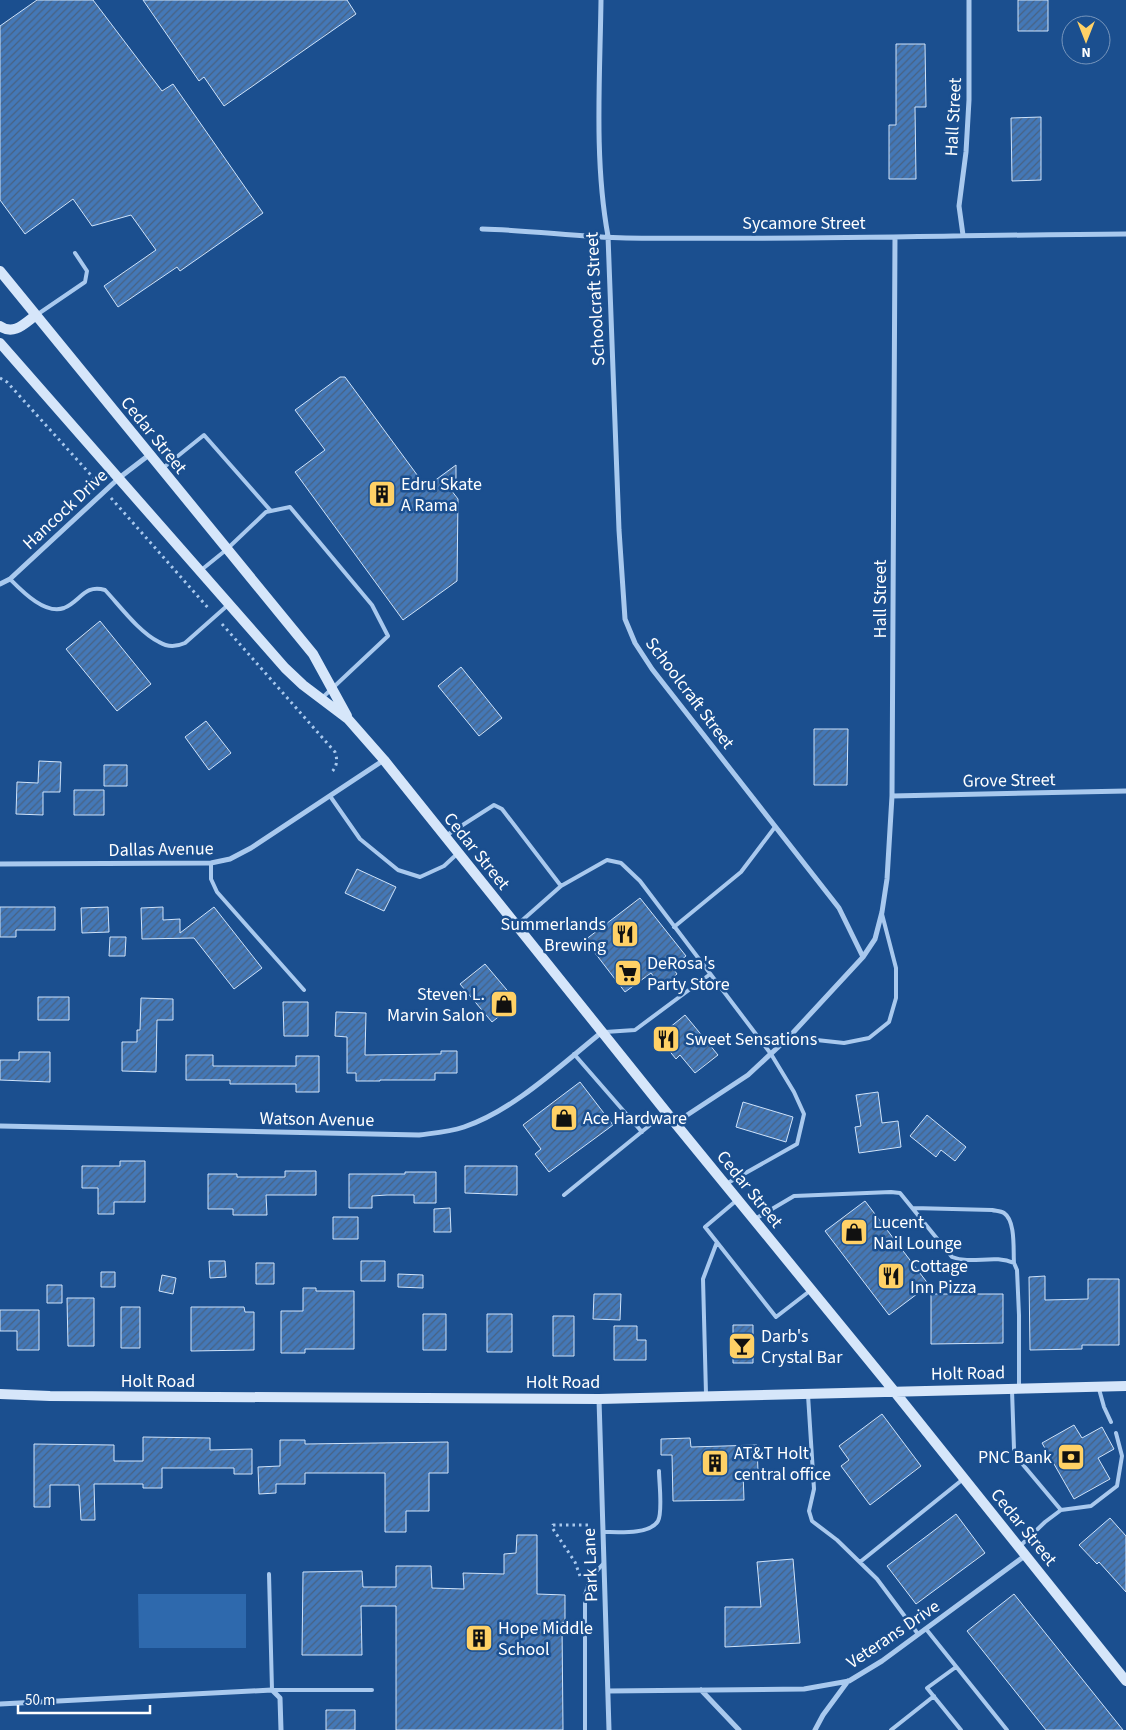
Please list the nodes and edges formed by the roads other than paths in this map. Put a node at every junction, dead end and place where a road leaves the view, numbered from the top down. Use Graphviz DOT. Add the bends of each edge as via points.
graph roads {
  1 [pos="601,0"];
  2 [pos="969,0"];
  3 [pos="482,229"];
  4 [pos="1126,234"];
  5 [pos="963,235"];
  6 [pos="608,236"];
  7 [pos="895,237"];
  8 [pos="75,253"];
  9 [pos="0,270"];
  10 [pos="36,315"];
  11 [pos="0,326"];
  12 [pos="0,343"];
  13 [pos="149,455"];
  14 [pos="161,469"];
  15 [pos="119,478"];
  16 [pos="271,511"];
  17 [pos="226,550"];
  18 [pos="200,571"];
  19 [pos="10,579"];
  20 [pos="0,584"];
  21 [pos="229,604"];
  22 [pos="332,689"];
  23 [pos="321,699"];
  24 [pos="348,719"];
  25 [pos="384,760"];
  26 [pos="1126,791"];
  27 [pos="330,796"];
  28 [pos="892,796"];
  29 [pos="775,827"];
  30 [pos="445,836"];
  31 [pos="458,853"];
  32 [pos="211,863"];
  33 [pos="0,864"];
  34 [pos="561,886"];
  35 [pos="882,912"];
  36 [pos="517,926"];
  37 [pos="674,927"];
  38 [pos="864,957"];
  39 [pos="709,975"];
  40 [pos="304,990"];
  41 [pos="602,1032"];
  42 [pos="789,1037"];
  43 [pos="574,1054"];
  44 [pos="771,1054"];
  45 [pos="666,1112"];
  46 [pos="675,1123"];
  47 [pos="0,1126"];
  48 [pos="642,1132"];
  49 [pos="725,1185"];
  50 [pos="564,1195"];
  51 [pos="737,1200"];
  52 [pos="913,1208"];
  53 [pos="754,1220"];
  54 [pos="717,1242"];
  55 [pos="1014,1263"];
  56 [pos="811,1290"];
  57 [pos="1098,1386"];
  58 [pos="1126,1386"];
  59 [pos="1016,1388"];
  60 [pos="894,1391"];
  61 [pos="808,1393"];
  62 [pos="0,1394"];
  63 [pos="706,1396"];
  64 [pos="599,1398"];
  65 [pos="1111,1422"];
  66 [pos="1116,1432"];
  67 [pos="659,1471"];
  68 [pos="964,1478"];
  69 [pos="1061,1510"];
  70 [pos="603,1532"];
  71 [pos="1019,1547"];
  72 [pos="1026,1555"];
  73 [pos="860,1562"];
  74 [pos="604,1563"];
  75 [pos="268,1574"];
  76 [pos="926,1629"];
  77 [pos="918,1634"];
  78 [pos="956,1667"];
  79 [pos="848,1681"];
  80 [pos="1126,1681"];
  81 [pos="272,1690"];
  82 [pos="372,1690"];
  83 [pos="701,1690"];
  84 [pos="608,1691"];
  85 [pos="934,1696"];
  86 [pos="0,1704"];
  87 [pos="281,1730"];
  88 [pos="585,1730"];
  89 [pos="609,1730"];
  90 [pos="739,1730"];
  91 [pos="815,1730"];
  92 [pos="891,1730"];
  93 [pos="961,1730"];
  94 [pos="1007,1730"];
  1 -- 6 [label="street, Schoolcraft Street" via="600,164"];
  2 -- 5 [label="street, Hall Street" via="969,100 958,206"];
  3 -- 6 [label="street, Sycamore Street"];
  4 -- 5 [label="street, Sycamore Street"];
  5 -- 7 [label="street, Sycamore Street"];
  6 -- 7 [label="street, Sycamore Street"];
  6 -- 29 [label="street, Schoolcraft Street" via="625,619 634,644 652,669"];
  7 -- 28 [label="street, Hall Street"];
  8 -- 10 [label="lane" via="87,271 85,282"];
  9 -- 10 [label="main road, Cedar Street"];
  10 -- 11 [label="main road" via="18,328 10,330"];
  10 -- 13 [label="main road, Cedar Street"];
  12 -- 15 [label="main road"];
  13 -- 14 [label="main road, Cedar Street"];
  13 -- 15 [label="street, Hancock Drive"];
  14 -- 16 [label="lane" via="204,435"];
  14 -- 17 [label="main road, Cedar Street"];
  15 -- 18 [label="main road"];
  15 -- 19 [label="street, Hancock Drive"];
  16 -- 17 [label="lane" via="266,512"];
  16 -- 22 [label="lane" via="290,507 372,605 388,636"];
  17 -- 18 [label="lane"];
  17 -- 22 [label="main road, Cedar Street" via="313,654"];
  18 -- 21 [label="main road"];
  19 -- 20 [label="street, Hancock Drive"];
  19 -- 21 [label="lane" via="29,598 51,608 62,609 90,588 105,590 143,630 168,646 185,644"];
  21 -- 23 [label="main road" via="285,668"];
  22 -- 23 [label="lane"];
  22 -- 24 [label="main road, Cedar Street"];
  23 -- 24 [label="main road"];
  24 -- 25 [label="main road, Cedar Street"];
  25 -- 27 [label="street, Dallas Avenue"];
  25 -- 30 [label="main road, Cedar Street"];
  26 -- 28 [label="street, Grove Street"];
  27 -- 31 [label="lane" via="360,839 398,870 420,877 444,866"];
  27 -- 32 [label="street, Dallas Avenue" via="251,848 230,859"];
  28 -- 35 [label="street, Hall Street"];
  29 -- 37 [label="lane" via="741,872"];
  29 -- 38 [label="street, Schoolcraft Street" via="839,908"];
  30 -- 31 [label="main road, Cedar Street"];
  30 -- 34 [label="lane" via="494,805 502,809"];
  31 -- 36 [label="main road, Cedar Street"];
  32 -- 33 [label="street, Dallas Avenue"];
  32 -- 40 [label="lane" via="211,879 217,892"];
  34 -- 36 [label="lane"];
  34 -- 37 [label="lane" via="607,860 621,863 640,881"];
  35 -- 38 [label="street, Hall Street" via="875,939"];
  35 -- 42 [label="lane" via="896,968 896,998 890,1022 869,1038 844,1043"];
  36 -- 41 [label="main road, Cedar Street"];
  37 -- 39 [label="lane"];
  38 -- 42 [label="street"];
  39 -- 41 [label="lane" via="635,1030"];
  39 -- 44 [label="lane"];
  41 -- 43 [label="street, Watson Avenue"];
  41 -- 45 [label="main road, Cedar Street"];
  42 -- 44 [label="street"];
  43 -- 47 [label="street, Watson Avenue" via="511,1104 465,1127 445,1132"];
  43 -- 48 [label="lane"];
  44 -- 46 [label="street" via="748,1075"];
  44 -- 49 [label="lane" via="804,1114 797,1144"];
  45 -- 46 [label="main road, Cedar Street"];
  45 -- 48 [label="lane"];
  46 -- 49 [label="main road, Cedar Street"];
  48 -- 50 [label="lane"];
  49 -- 51 [label="main road, Cedar Street"];
  51 -- 53 [label="main road, Cedar Street"];
  51 -- 54 [label="lane" via="705,1227"];
  52 -- 53 [label="lane" via="900,1193 891,1192 794,1196"];
  52 -- 55 [label="lane" via="952,1257 961,1261 1005,1260"];
  52 -- 55 [label="lane" via="1004,1213 1012,1229"];
  53 -- 56 [label="main road, Cedar Street"];
  54 -- 56 [label="lane" via="776,1317"];
  54 -- 63 [label="lane" via="703,1278"];
  55 -- 59 [label="lane" via="1019,1315"];
  56 -- 60 [label="main road, Cedar Street"];
  57 -- 58 [label="main road, Holt Road"];
  57 -- 59 [label="main road, Holt Road"];
  57 -- 65 [label="lane"];
  59 -- 60 [label="main road, Holt Road"];
  59 -- 69 [label="lane" via="1014,1449 1019,1460"];
  60 -- 61 [label="main road, Holt Road"];
  60 -- 68 [label="main road, Cedar Street"];
  61 -- 63 [label="main road, Holt Road"];
  61 -- 73 [label="lane" via="814,1489 809,1511 812,1521"];
  62 -- 64 [label="main road, Holt Road"];
  63 -- 64 [label="main road, Holt Road"];
  64 -- 70 [label="street, Park Lane"];
  66 -- 69 [label="lane" via="1122,1456 1117,1486 1091,1506"];
  67 -- 70 [label="lane" via="658,1522 639,1531"];
  68 -- 71 [label="main road, Cedar Street"];
  68 -- 73 [label="lane"];
  69 -- 71 [label="lane"];
  70 -- 74 [label="street, Park Lane"];
  71 -- 72 [label="main road, Cedar Street"];
  72 -- 76 [label="street, Veterans Drive"];
  72 -- 80 [label="main road, Cedar Street"];
  73 -- 77 [label="lane" via="877,1579"];
  74 -- 84 [label="street, Park Lane"];
  74 -- 88 [label="lane" via="591,1577 585,1595"];
  75 -- 81 [label="lane"];
  76 -- 77 [label="street, Veterans Drive"];
  76 -- 78 [label="lane"];
  77 -- 79 [label="street, Veterans Drive"];
  78 -- 85 [label="lane" via="927,1688"];
  78 -- 94 [label="lane"];
  79 -- 83 [label="street, Veterans Drive" via="804,1689"];
  79 -- 91 [label="street" via="822,1715"];
  81 -- 82 [label="lane"];
  81 -- 86 [label="street"];
  81 -- 87 [label="street" via="280,1698"];
  83 -- 84 [label="street, Veterans Drive"];
  83 -- 90 [label="street"];
  84 -- 89 [label="street, Park Lane"];
  85 -- 92 [label="lane"];
  85 -- 93 [label="lane"];
}
